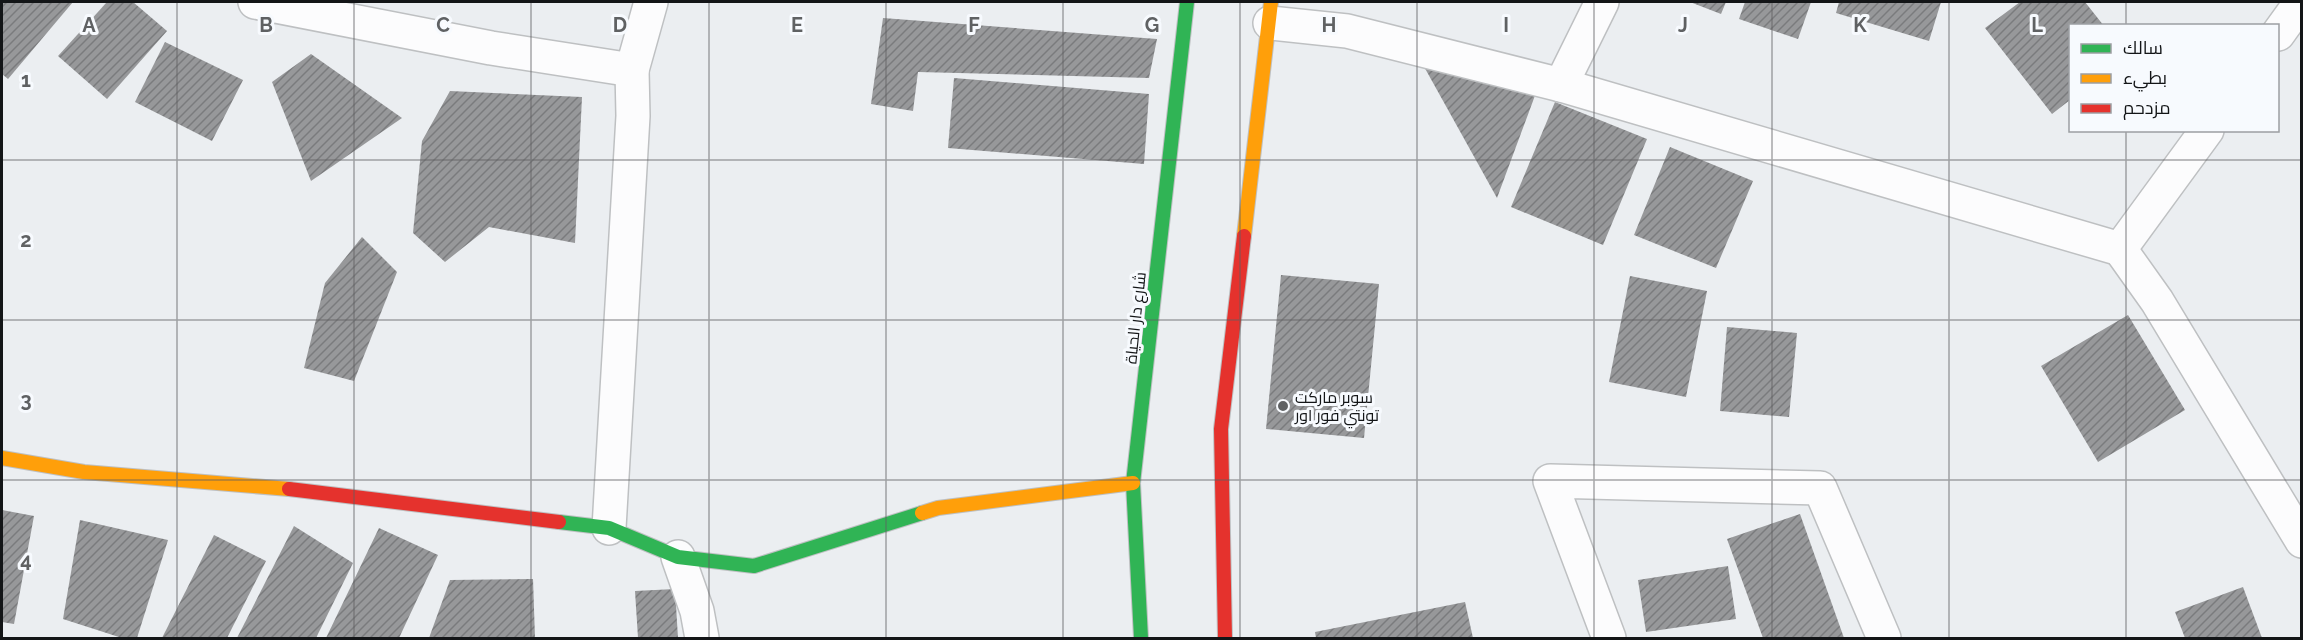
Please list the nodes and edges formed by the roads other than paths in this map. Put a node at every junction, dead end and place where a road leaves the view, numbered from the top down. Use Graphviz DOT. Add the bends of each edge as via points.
graph roads {
  1 [pos="255,2"];
  2 [pos="651,2"];
  3 [pos="1187,2"];
  4 [pos="1602,2"];
  5 [pos="2301,2"];
  6 [pos="1271,12"];
  7 [pos="2279,31"];
  8 [pos="632,70"];
  9 [pos="1561,85"];
  10 [pos="2206,132"];
  11 [pos="2120,249"];
  12 [pos="2,458"];
  13 [pos="1133,483"];
  14 [pos="609,528"];
  15 [pos="2301,541"];
  16 [pos="678,557"];
  17 [pos="702,639"];
  18 [pos="1141,639"];
  19 [pos="1225,639"];
  20 [pos="1609,639"];
  21 [pos="1884,639"];
  1 -- 8 [label="street" via="491,48"];
  2 -- 8 [label="street"];
  3 -- 13 [label="main road, شارع دار الحياة"];
  4 -- 9 [label="street"];
  5 -- 7 [label="street"];
  6 -- 9 [label="street"];
  6 -- 19 [label="main road" via="1221,429"];
  8 -- 14 [label="street" via="633,116"];
  9 -- 11 [label="street"];
  10 -- 11 [label="street"];
  11 -- 15 [label="street" via="2163,311"];
  12 -- 14 [label="main road" via="84,472 320,492"];
  13 -- 16 [label="main road" via="939,508 754,566"];
  13 -- 18 [label="main road, شارع دار الحياة"];
  14 -- 16 [label="main road"];
  16 -- 17 [label="street" via="697,611"];
  20 -- 21 [label="street" via="1550,482 1820,488"];
}
